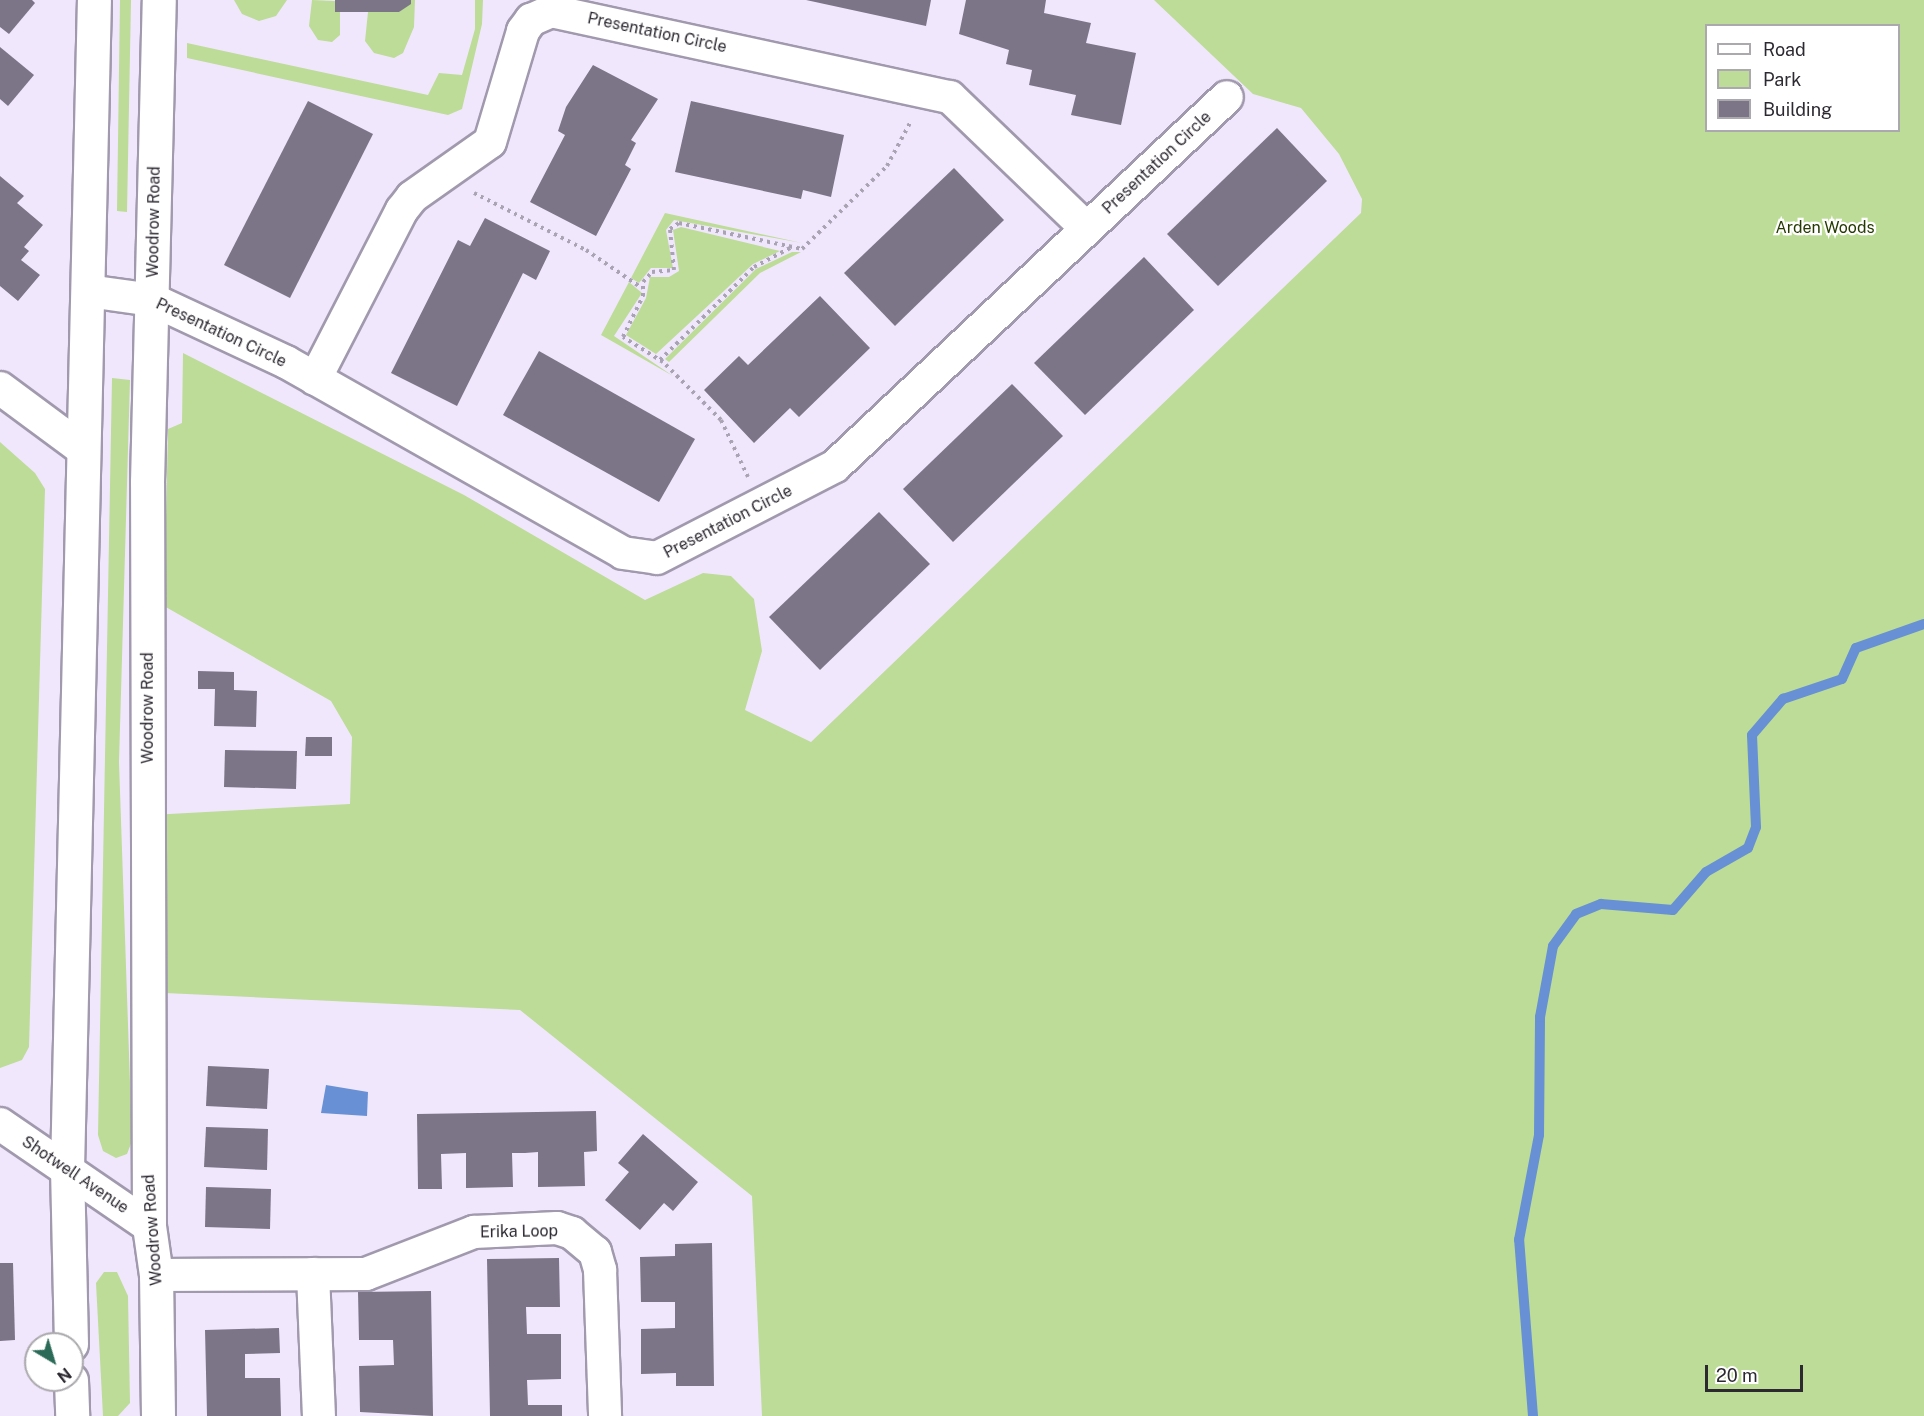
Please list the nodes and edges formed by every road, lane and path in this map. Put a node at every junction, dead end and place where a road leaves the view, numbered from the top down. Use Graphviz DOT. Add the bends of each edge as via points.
graph roads {
  1 [pos="94,0"];
  2 [pos="159,0"];
  3 [pos="1227,97"];
  4 [pos="911,120"];
  5 [pos="473,193"];
  6 [pos="1087,229"];
  7 [pos="791,248"];
  8 [pos="644,289"];
  9 [pos="88,291"];
  10 [pos="153,300"];
  11 [pos="660,360"];
  12 [pos="315,379"];
  13 [pos="0,388"];
  14 [pos="81,448"];
  15 [pos="748,477"];
  16 [pos="0,1124"];
  17 [pos="67,1169"];
  18 [pos="149,1226"];
  19 [pos="313,1274"];
  20 [pos="156,1275"];
  21 [pos="71,1332"];
  22 [pos="71,1392"];
  23 [pos="72,1416"];
  24 [pos="158,1416"];
  25 [pos="320,1416"];
  26 [pos="605,1416"];
  1 -- 9 [label="street"];
  2 -- 10 [label="street, Woodrow Road"];
  3 -- 6 [label="street, Presentation Circle"];
  4 -- 7 [label="path" via="883,171 802,249"];
  5 -- 8 [label="path" via="586,250"];
  6 -- 12 [label="street, Presentation Circle" via="835,466 657,558 623,553"];
  6 -- 12 [label="street, Presentation Circle" via="950,97 551,11 531,20 523,32 496,133 402,210"];
  7 -- 8 [label="path" via="679,223 670,229 676,267 668,274 650,273"];
  7 -- 11 [label="path" via="754,267"];
  8 -- 11 [label="path" via="622,335"];
  9 -- 10 [label="street, Presentation Circle"];
  9 -- 14 [label="street"];
  10 -- 12 [label="street, Presentation Circle"];
  10 -- 18 [label="street, Woodrow Road" via="147,482"];
  11 -- 15 [label="path" via="724,424"];
  13 -- 14 [label="street"];
  14 -- 17 [label="street"];
  16 -- 17 [label="street, Shotwell Avenue"];
  17 -- 18 [label="street, Shotwell Avenue"];
  17 -- 21 [label="street"];
  18 -- 20 [label="street, Woodrow Road"];
  19 -- 20 [label="street, Erika Loop"];
  19 -- 25 [label="street"];
  19 -- 26 [label="street, Erika Loop" via="366,1274 474,1232 556,1228 572,1233 595,1252 600,1270"];
  20 -- 24 [label="street, Woodrow Road"];
  22 -- 23 [label="street"];
}
